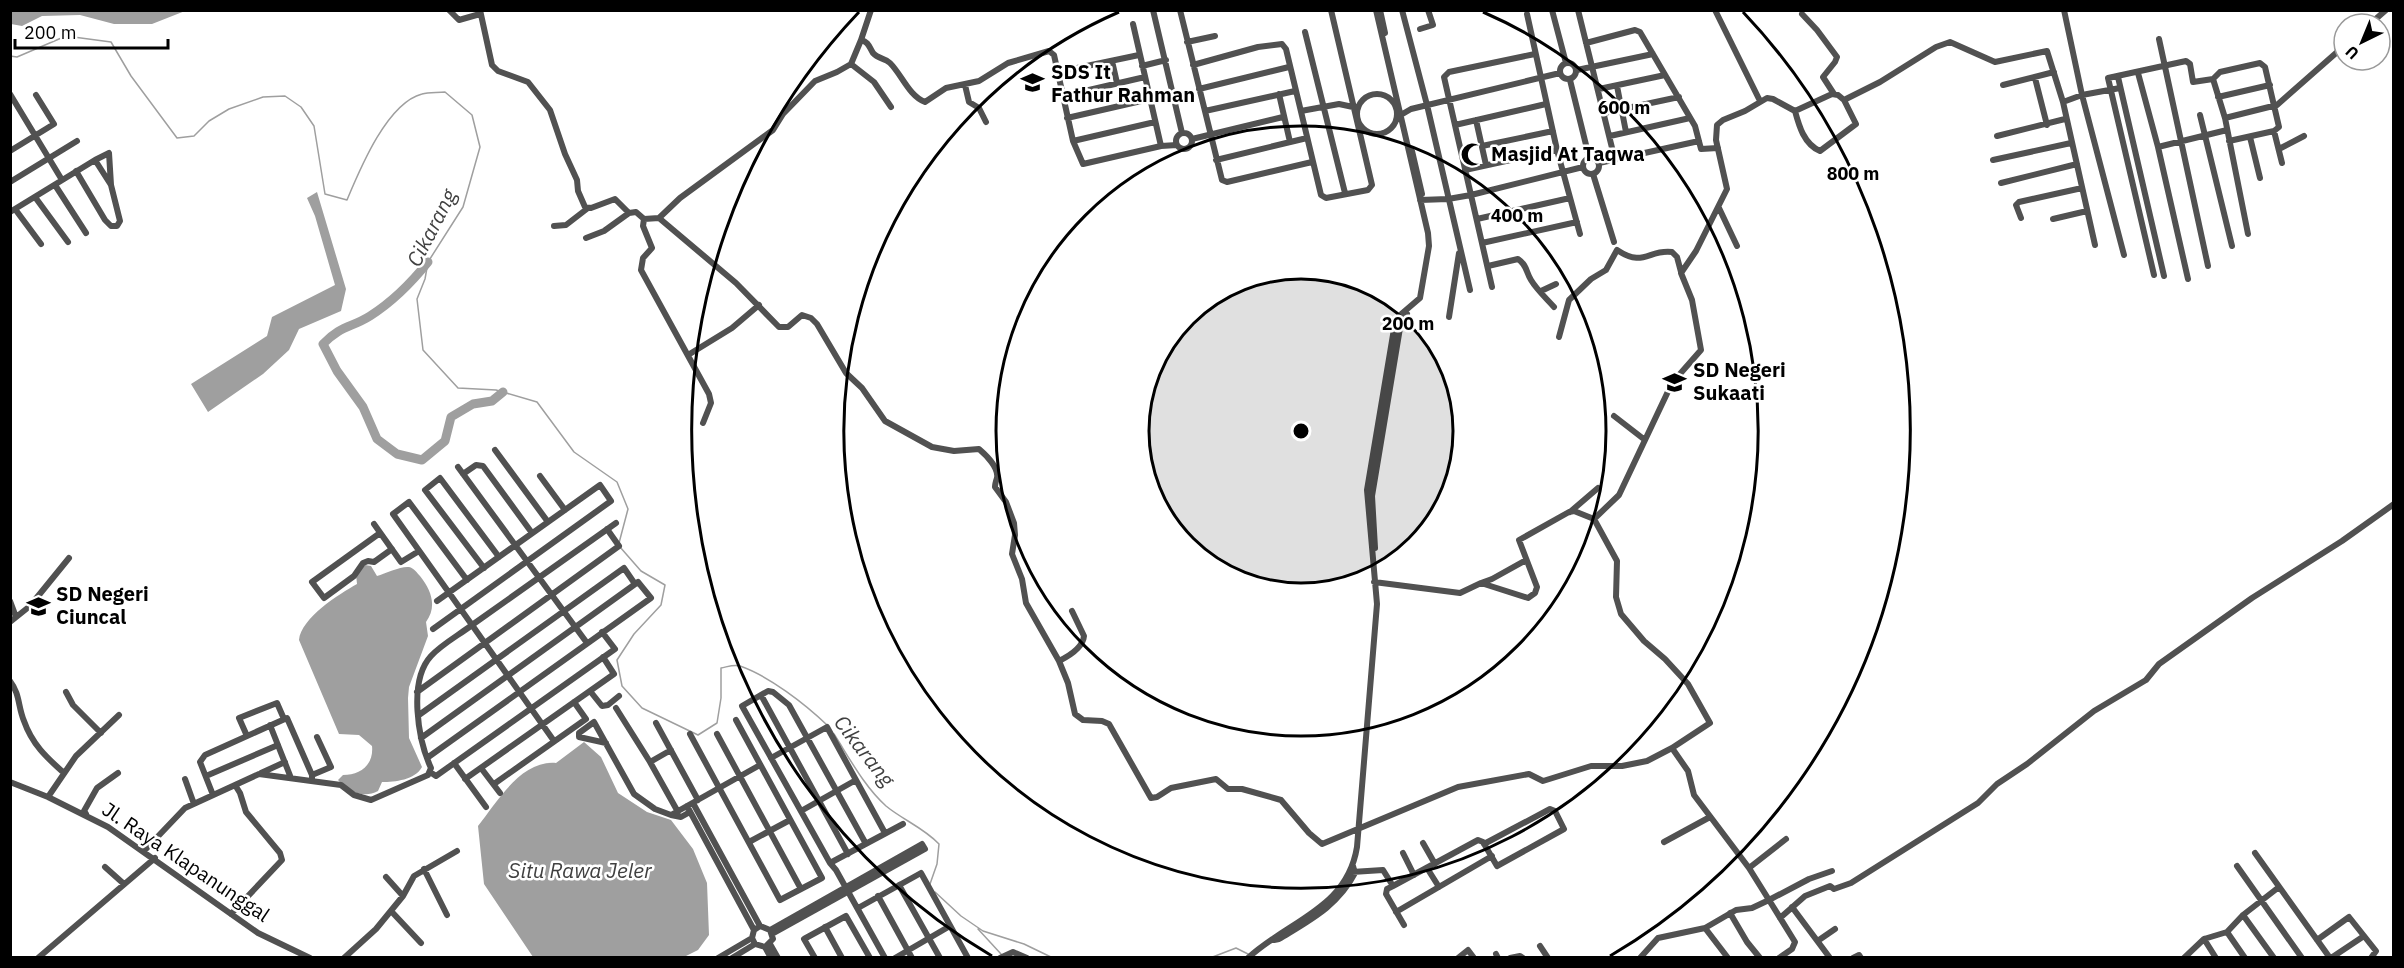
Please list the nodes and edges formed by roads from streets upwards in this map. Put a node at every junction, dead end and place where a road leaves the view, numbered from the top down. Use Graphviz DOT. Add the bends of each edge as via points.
graph roads {
  1 [pos="449,10"];
  2 [pos="871,10"];
  3 [pos="1154,10"];
  4 [pos="1180,10"];
  5 [pos="1331,10"];
  6 [pos="1378,10"];
  7 [pos="1402,10"];
  8 [pos="1552,10"];
  9 [pos="1578,10"];
  10 [pos="1715,10"];
  11 [pos="2064,10"];
  12 [pos="1429,11"];
  13 [pos="480,12"];
  14 [pos="1527,14"];
  15 [pos="1802,14"];
  16 [pos="1133,24"];
  17 [pos="1420,29"];
  18 [pos="1305,32"];
  19 [pos="1215,36"];
  20 [pos="2159,39"];
  21 [pos="861,40"];
  22 [pos="1187,42"];
  23 [pos="1586,43"];
  24 [pos="1535,54"];
  25 [pos="1653,54"];
  26 [pos="1139,55"];
  27 [pos="2332,57"];
  28 [pos="1166,60"];
  29 [pos="1112,61"];
  30 [pos="1566,63"];
  31 [pos="851,64"];
  32 [pos="1193,65"];
  33 [pos="1142,66"];
  34 [pos="1289,66"];
  35 [pos="1594,66"];
  36 [pos="2166,66"];
  37 [pos="1577,70"];
  38 [pos="1058,72"];
  39 [pos="2054,72"];
  40 [pos="1560,73"];
  41 [pos="2138,73"];
  42 [pos="1665,75"];
  43 [pos="1145,77"];
  44 [pos="2118,77"];
  45 [pos="2035,78"];
  46 [pos="1542,79"];
  47 [pos="2213,79"];
  48 [pos="1569,80"];
  49 [pos="1117,83"];
  50 [pos="965,85"];
  51 [pos="2003,85"];
  52 [pos="2270,85"];
  53 [pos="1617,86"];
  54 [pos="2120,88"];
  55 [pos="1199,89"];
  56 [pos="1599,89"];
  57 [pos="2109,89"];
  58 [pos="1295,91"];
  59 [pos="10,94"];
  60 [pos="1279,94"];
  61 [pos="1834,94"];
  62 [pos="36,95"];
  63 [pos="2082,95"];
  64 [pos="1063,96"];
  65 [pos="1351,96"];
  66 [pos="1678,97"];
  67 [pos="2218,97"];
  68 [pos="1150,99"];
  69 [pos="1448,99"];
  70 [pos="1844,100"];
  71 [pos="1760,101"];
  72 [pos="2063,102"];
  73 [pos="1339,104"];
  74 [pos="1546,104"];
  75 [pos="1427,105"];
  76 [pos="1353,106"];
  77 [pos="891,107"];
  78 [pos="1324,107"];
  79 [pos="2275,107"];
  80 [pos="1411,109"];
  81 [pos="1622,109"];
  82 [pos="1400,110"];
  83 [pos="1205,111"];
  84 [pos="1301,111"];
  85 [pos="1795,111"];
  86 [pos="1604,113"];
  87 [pos="2200,115"];
  88 [pos="1283,117"];
  89 [pos="1067,118"];
  90 [pos="1690,118"];
  91 [pos="2225,118"];
  92 [pos="1357,119"];
  93 [pos="2066,119"];
  94 [pos="1476,120"];
  95 [pos="986,122"];
  96 [pos="1155,122"];
  97 [pos="1455,125"];
  98 [pos="2047,125"];
  99 [pos="2227,130"];
  100 [pos="1553,131"];
  101 [pos="2274,131"];
  102 [pos="1626,132"];
  103 [pos="1182,133"];
  104 [pos="1210,136"];
  105 [pos="1610,136"];
  106 [pos="1996,136"];
  107 [pos="2206,136"];
  108 [pos="2250,136"];
  109 [pos="2304,136"];
  110 [pos="35,137"];
  111 [pos="1307,138"];
  112 [pos="1192,139"];
  113 [pos="77,141"];
  114 [pos="1073,141"];
  115 [pos="1699,141"];
  116 [pos="2229,141"];
  117 [pos="10,142"];
  118 [pos="1290,142"];
  119 [pos="2071,142"];
  120 [pos="2180,142"];
  121 [pos="1177,145"];
  122 [pos="1161,146"];
  123 [pos="1482,146"];
  124 [pos="2158,147"];
  125 [pos="1718,148"];
  126 [pos="2279,149"];
  127 [pos="12,150"];
  128 [pos="1557,150"];
  129 [pos="1589,157"];
  130 [pos="48,158"];
  131 [pos="95,159"];
  132 [pos="1216,160"];
  133 [pos="1615,160"];
  134 [pos="1993,160"];
  135 [pos="1312,162"];
  136 [pos="1599,163"];
  137 [pos="2282,163"];
  138 [pos="2077,164"];
  139 [pos="1486,165"];
  140 [pos="1583,167"];
  141 [pos="1465,170"];
  142 [pos="76,171"];
  143 [pos="1564,174"];
  144 [pos="1593,174"];
  145 [pos="2260,178"];
  146 [pos="62,180"];
  147 [pos="10,182"];
  148 [pos="2001,183"];
  149 [pos="55,184"];
  150 [pos="111,184"];
  151 [pos="2082,188"];
  152 [pos="1345,193"];
  153 [pos="1471,195"];
  154 [pos="35,197"];
  155 [pos="1570,198"];
  156 [pos="1448,199"];
  157 [pos="1422,200"];
  158 [pos="1435,200"];
  159 [pos="588,208"];
  160 [pos="1719,208"];
  161 [pos="1424,209"];
  162 [pos="13,210"];
  163 [pos="2087,211"];
  164 [pos="629,213"];
  165 [pos="659,218"];
  166 [pos="2021,218"];
  167 [pos="644,219"];
  168 [pos="1477,219"];
  169 [pos="2053,219"];
  170 [pos="1576,222"];
  171 [pos="554,226"];
  172 [pos="86,233"];
  173 [pos="1580,234"];
  174 [pos="2248,234"];
  175 [pos="586,238"];
  176 [pos="68,242"];
  177 [pos="1614,242"];
  178 [pos="1482,243"];
  179 [pos="41,244"];
  180 [pos="2095,245"];
  181 [pos="1737,246"];
  182 [pos="2232,246"];
  183 [pos="1460,247"];
  184 [pos="2124,255"];
  185 [pos="1488,266"];
  186 [pos="2208,266"];
  187 [pos="1681,273"];
  188 [pos="2154,275"];
  189 [pos="2164,276"];
  190 [pos="2188,279"];
  191 [pos="1556,284"];
  192 [pos="1492,287"];
  193 [pos="1470,290"];
  194 [pos="1540,291"];
  195 [pos="759,305"];
  196 [pos="1554,307"];
  197 [pos="1449,317"];
  198 [pos="1559,337"];
  199 [pos="688,355"];
  200 [pos="1614,416"];
  201 [pos="703,423"];
  202 [pos="1645,440"];
  203 [pos="495,450"];
  204 [pos="458,467"];
  205 [pos="463,474"];
  206 [pos="540,476"];
  207 [pos="1598,488"];
  208 [pos="2394,504"];
  209 [pos="565,510"];
  210 [pos="1569,512"];
  211 [pos="1594,519"];
  212 [pos="548,522"];
  213 [pos="616,523"];
  214 [pos="374,524"];
  215 [pos="607,529"];
  216 [pos="381,533"];
  217 [pos="532,533"];
  218 [pos="516,545"];
  219 [pos="392,549"];
  220 [pos="419,550"];
  221 [pos="499,557"];
  222 [pos="69,558"];
  223 [pos="1526,560"];
  224 [pos="527,561"];
  225 [pos="484,568"];
  226 [pos="539,577"];
  227 [pos="466,580"];
  228 [pos="1376,582"];
  229 [pos="1481,583"];
  230 [pos="635,584"];
  231 [pos="449,593"];
  232 [pos="552,594"];
  233 [pos="10,601"];
  234 [pos="437,601"];
  235 [pos="460,609"];
  236 [pos="564,611"];
  237 [pos="1072,611"];
  238 [pos="13,620"];
  239 [pos="472,625"];
  240 [pos="575,627"];
  241 [pos="433,629"];
  242 [pos="602,632"];
  243 [pos="484,643"];
  244 [pos="587,643"];
  245 [pos="603,657"];
  246 [pos="496,659"];
  247 [pos="1059,661"];
  248 [pos="507,675"];
  249 [pos="10,681"];
  250 [pos="519,691"];
  251 [pos="590,691"];
  252 [pos="66,692"];
  253 [pos="417,692"];
  254 [pos="761,695"];
  255 [pos="619,696"];
  256 [pos="574,702"];
  257 [pos="530,708"];
  258 [pos="616,708"];
  259 [pos="119,715"];
  260 [pos="419,715"];
  261 [pos="284,719"];
  262 [pos="736,720"];
  263 [pos="656,723"];
  264 [pos="543,724"];
  265 [pos="270,725"];
  266 [pos="100,733"];
  267 [pos="690,734"];
  268 [pos="717,734"];
  269 [pos="246,736"];
  270 [pos="317,737"];
  271 [pos="421,738"];
  272 [pos="807,738"];
  273 [pos="554,741"];
  274 [pos="606,743"];
  275 [pos="278,745"];
  276 [pos="790,748"];
  277 [pos="1672,748"];
  278 [pos="671,750"];
  279 [pos="427,758"];
  280 [pos="771,758"];
  281 [pos="285,762"];
  282 [pos="650,762"];
  283 [pos="454,764"];
  284 [pos="760,765"];
  285 [pos="482,768"];
  286 [pos="430,772"];
  287 [pos="118,773"];
  288 [pos="64,774"];
  289 [pos="259,774"];
  290 [pos="206,776"];
  291 [pos="740,776"];
  292 [pos="291,778"];
  293 [pos="312,778"];
  294 [pos="185,779"];
  295 [pos="465,779"];
  296 [pos="856,780"];
  297 [pos="10,782"];
  298 [pos="494,784"];
  299 [pos="235,785"];
  300 [pos="719,788"];
  301 [pos="837,791"];
  302 [pos="500,793"];
  303 [pos="213,795"];
  304 [pos="48,797"];
  305 [pos="819,801"];
  306 [pos="194,804"];
  307 [pos="692,805"];
  308 [pos="486,807"];
  309 [pos="801,811"];
  310 [pos="86,814"];
  311 [pos="674,814"];
  312 [pos="1710,817"];
  313 [pos="790,820"];
  314 [pos="903,824"];
  315 [pos="1359,827"];
  316 [pos="770,831"];
  317 [pos="885,833"];
  318 [pos="1786,839"];
  319 [pos="749,842"];
  320 [pos="1664,842"];
  321 [pos="1423,843"];
  322 [pos="866,844"];
  323 [pos="1484,844"];
  324 [pos="923,846"];
  325 [pos="144,851"];
  326 [pos="457,851"];
  327 [pos="1403,853"];
  328 [pos="2255,853"];
  329 [pos="848,854"];
  330 [pos="1492,856"];
  331 [pos="155,858"];
  332 [pos="830,863"];
  333 [pos="1435,864"];
  334 [pos="2236,866"];
  335 [pos="105,867"];
  336 [pos="1427,868"];
  337 [pos="1749,868"];
  338 [pos="424,869"];
  339 [pos="1353,870"];
  340 [pos="1832,871"];
  341 [pos="1414,876"];
  342 [pos="387,878"];
  343 [pos="124,884"];
  344 [pos="899,885"];
  345 [pos="1393,886"];
  346 [pos="1439,887"];
  347 [pos="2279,887"];
  348 [pos="801,889"];
  349 [pos="847,889"];
  350 [pos="403,896"];
  351 [pos="878,896"];
  352 [pos="1769,900"];
  353 [pos="2261,901"];
  354 [pos="1792,907"];
  355 [pos="858,908"];
  356 [pos="391,911"];
  357 [pos="1396,912"];
  358 [pos="1730,913"];
  359 [pos="231,914"];
  360 [pos="447,915"];
  361 [pos="2243,915"];
  362 [pos="1780,918"];
  363 [pos="1404,925"];
  364 [pos="950,926"];
  365 [pos="825,927"];
  366 [pos="757,928"];
  367 [pos="1705,928"];
  368 [pos="1835,929"];
  369 [pos="771,932"];
  370 [pos="2227,932"];
  371 [pos="2364,936"];
  372 [pos="929,938"];
  373 [pos="2204,939"];
  374 [pos="1819,940"];
  375 [pos="2317,940"];
  376 [pos="754,941"];
  377 [pos="421,943"];
  378 [pos="767,945"];
  379 [pos="1540,946"];
  380 [pos="908,950"];
  381 [pos="2186,956"];
  382 [pos="38,957"];
  383 [pos="310,957"];
  384 [pos="344,957"];
  385 [pos="718,957"];
  386 [pos="732,957"];
  387 [pos="771,957"];
  388 [pos="778,957"];
  389 [pos="815,957"];
  390 [pos="842,957"];
  391 [pos="870,957"];
  392 [pos="885,957"];
  393 [pos="895,957"];
  394 [pos="912,957"];
  395 [pos="940,957"];
  396 [pos="968,957"];
  397 [pos="1000,957"];
  398 [pos="1027,957"];
  399 [pos="1248,957"];
  400 [pos="1458,957"];
  401 [pos="1474,957"];
  402 [pos="1510,957"];
  403 [pos="1523,957"];
  404 [pos="1548,957"];
  405 [pos="1640,957"];
  406 [pos="1728,957"];
  407 [pos="1760,957"];
  408 [pos="1779,957"];
  409 [pos="1830,957"];
  410 [pos="1853,957"];
  411 [pos="1861,957"];
  412 [pos="2216,957"];
  413 [pos="2245,957"];
  414 [pos="2274,957"];
  415 [pos="2302,957"];
  416 [pos="2330,957"];
  417 [pos="2371,957"];
  1 -- 13 [label="street" via="459,20"];
  2 -- 21 [label="street"];
  3 -- 28 [label="street"];
  4 -- 22 [label="street"];
  5 -- 65 [label="street"];
  6 -- 82 [label="street"];
  7 -- 75 [label="street"];
  8 -- 30 [label="street"];
  9 -- 23 [label="street"];
  10 -- 71 [label="street"];
  11 -- 63 [label="street"];
  12 -- 17 [label="street" via="1433,25"];
  13 -- 159 [label="street" via="492,65 528,82 550,110 583,205"];
  14 -- 24 [label="street"];
  15 -- 61 [label="street" via="1837,57 1823,77"];
  16 -- 26 [label="street"];
  18 -- 78 [label="street"];
  19 -- 22 [label="street"];
  20 -- 36 [label="street"];
  21 -- 31 [label="street"];
  21 -- 50 [label="street" via="875,55 888,61 921,101 928,101 946,88"];
  22 -- 32 [label="street"];
  23 -- 25 [label="street" via="1637,30"];
  23 -- 35 [label="street"];
  24 -- 46 [label="street"];
  24 -- 69 [label="street" via="1447,73 1444,77"];
  25 -- 35 [label="street"];
  25 -- 42 [label="street"];
  26 -- 29 [label="street"];
  26 -- 33 [label="street"];
  27 -- 79 [label="street"];
  28 -- 33 [label="street"];
  28 -- 103 [label="street"];
  29 -- 38 [label="street"];
  29 -- 49 [label="street"];
  30 -- 37 [label="street"];
  30 -- 40 [label="street"];
  31 -- 77 [label="street" via="874,82"];
  31 -- 165 [label="street" via="815,81 773,130"];
  32 -- 34 [label="street" via="1258,46 1279,44 1286,49"];
  32 -- 55 [label="street"];
  33 -- 43 [label="street"];
  34 -- 55 [label="street"];
  34 -- 58 [label="street"];
  35 -- 37 [label="street"];
  35 -- 56 [label="street"];
  36 -- 41 [label="street"];
  36 -- 47 [label="street" via="2186,62 2190,64 2193,81"];
  36 -- 120 [label="street"];
  37 -- 48 [label="street"];
  38 -- 50 [label="street" via="1054,55 1049,51 1008,63"];
  38 -- 64 [label="street"];
  39 -- 45 [label="street"];
  39 -- 70 [label="street" via="2047,51 1995,62 1950,42"];
  39 -- 72 [label="street"];
  40 -- 46 [label="street"];
  40 -- 48 [label="street"];
  41 -- 44 [label="street"];
  41 -- 124 [label="street"];
  42 -- 53 [label="street"];
  42 -- 66 [label="street"];
  43 -- 49 [label="street"];
  43 -- 68 [label="street"];
  44 -- 54 [label="street"];
  44 -- 57 [label="street" via="2108,78"];
  45 -- 51 [label="street"];
  45 -- 98 [label="street"];
  46 -- 69 [label="street"];
  46 -- 74 [label="street"];
  47 -- 52 [label="street" via="2220,72 2260,63"];
  47 -- 67 [label="street"];
  48 -- 129 [label="street"];
  49 -- 64 [label="street"];
  50 -- 95 [label="street" via="969,102 979,108"];
  52 -- 67 [label="street"];
  52 -- 79 [label="street"];
  53 -- 56 [label="street"];
  53 -- 81 [label="street"];
  54 -- 57 [label="street"];
  54 -- 189 [label="street"];
  55 -- 83 [label="street"];
  56 -- 86 [label="street"];
  57 -- 63 [label="street"];
  57 -- 188 [label="street"];
  58 -- 60 [label="street"];
  58 -- 84 [label="street"];
  59 -- 110 [label="street"];
  60 -- 83 [label="street"];
  60 -- 88 [label="street"];
  61 -- 70 [label="street"];
  61 -- 85 [label="street"];
  62 -- 110 [label="street" via="54,124"];
  63 -- 72 [label="street"];
  63 -- 184 [label="street"];
  64 -- 89 [label="street"];
  65 -- 73 [label="street"];
  65 -- 76 [label="street"];
  66 -- 81 [label="street"];
  66 -- 90 [label="street"];
  67 -- 91 [label="street"];
  68 -- 89 [label="street"];
  68 -- 96 [label="street"];
  69 -- 75 [label="street"];
  69 -- 97 [label="street"];
  70 -- 85 [label="street" via="1856,124 1820,152 1801,131"];
  71 -- 85 [label="street" via="1773,99"];
  71 -- 125 [label="street" via="1719,123"];
  72 -- 93 [label="street"];
  73 -- 76 [label="street"];
  73 -- 78 [label="street"];
  74 -- 94 [label="street"];
  74 -- 100 [label="street"];
  75 -- 80 [label="street"];
  75 -- 156 [label="street"];
  76 -- 92 [label="street"];
  78 -- 84 [label="street"];
  78 -- 152 [label="street"];
  79 -- 91 [label="street"];
  79 -- 101 [label="street" via="2279,127"];
  80 -- 82 [label="street"];
  80 -- 82 [label="street"];
  81 -- 86 [label="street"];
  81 -- 102 [label="street"];
  82 -- 92 [label="street" via="1395,124 1382,133 1366,130"];
  82 -- 92 [label="street" via="1391,99 1375,94 1361,102"];
  82 -- 157 [label="street"];
  83 -- 104 [label="street"];
  84 -- 111 [label="street"];
  86 -- 105 [label="street"];
  87 -- 107 [label="street"];
  88 -- 104 [label="street"];
  88 -- 118 [label="street"];
  89 -- 114 [label="street"];
  90 -- 102 [label="street"];
  90 -- 115 [label="street"];
  91 -- 99 [label="street"];
  92 -- 152 [label="street" via="1372,185 1368,190"];
  93 -- 98 [label="street"];
  93 -- 119 [label="street"];
  94 -- 97 [label="street"];
  94 -- 123 [label="street"];
  96 -- 114 [label="street"];
  96 -- 122 [label="street"];
  97 -- 141 [label="street"];
  98 -- 106 [label="street"];
  99 -- 107 [label="street"];
  99 -- 116 [label="street"];
  100 -- 123 [label="street"];
  100 -- 128 [label="street"];
  101 -- 108 [label="street"];
  101 -- 126 [label="street"];
  102 -- 105 [label="street"];
  103 -- 112 [label="street"];
  103 -- 121 [label="street"];
  104 -- 112 [label="street"];
  104 -- 132 [label="street"];
  105 -- 133 [label="street"];
  107 -- 120 [label="street"];
  107 -- 182 [label="street"];
  108 -- 116 [label="street"];
  108 -- 145 [label="street"];
  109 -- 126 [label="street"];
  110 -- 127 [label="street"];
  110 -- 130 [label="street"];
  111 -- 118 [label="street"];
  111 -- 135 [label="street"];
  112 -- 121 [label="street" via="1190,148"];
  113 -- 130 [label="street"];
  114 -- 122 [label="street" via="1083,164"];
  115 -- 125 [label="street" via="1702,150"];
  115 -- 133 [label="street"];
  116 -- 174 [label="street"];
  117 -- 127 [label="street"];
  118 -- 132 [label="street"];
  119 -- 134 [label="street"];
  119 -- 138 [label="street"];
  120 -- 124 [label="street"];
  120 -- 186 [label="street"];
  121 -- 122 [label="street"];
  123 -- 139 [label="street"];
  124 -- 190 [label="street"];
  125 -- 160 [label="street" via="1727,186"];
  126 -- 137 [label="street"];
  128 -- 139 [label="street"];
  128 -- 143 [label="street"];
  129 -- 136 [label="street"];
  129 -- 140 [label="street"];
  130 -- 146 [label="street"];
  130 -- 147 [label="street"];
  131 -- 142 [label="street"];
  131 -- 150 [label="street"];
  131 -- 150 [label="street" via="109,153"];
  132 -- 135 [label="street" via="1222,180 1227,182"];
  133 -- 136 [label="street"];
  135 -- 152 [label="street" via="1323,198"];
  136 -- 144 [label="street"];
  138 -- 148 [label="street"];
  138 -- 151 [label="street"];
  139 -- 141 [label="street"];
  140 -- 143 [label="street"];
  140 -- 144 [label="street"];
  141 -- 153 [label="street"];
  142 -- 146 [label="street"];
  142 -- 150 [label="street" via="105,220 114,226 120,221"];
  143 -- 153 [label="street"];
  143 -- 155 [label="street"];
  144 -- 177 [label="street"];
  146 -- 149 [label="street"];
  149 -- 154 [label="street"];
  149 -- 172 [label="street"];
  151 -- 163 [label="street"];
  151 -- 166 [label="street" via="2019,202 2016,205"];
  153 -- 156 [label="street"];
  153 -- 168 [label="street"];
  154 -- 162 [label="street"];
  154 -- 176 [label="street"];
  155 -- 168 [label="street"];
  155 -- 170 [label="street"];
  156 -- 158 [label="street"];
  156 -- 183 [label="street"];
  157 -- 158 [label="street"];
  157 -- 161 [label="street"];
  158 -- 161 [label="street"];
  159 -- 164 [label="street" via="615,200"];
  159 -- 171 [label="street" via="566,225"];
  160 -- 181 [label="street"];
  160 -- 187 [label="street"];
  161 -- 228 [label="street" via="1433,240 1430,271 1424,299 1401,322 1369,509"];
  162 -- 179 [label="street"];
  163 -- 169 [label="street"];
  163 -- 180 [label="street"];
  164 -- 167 [label="street" via="636,212"];
  164 -- 175 [label="street"];
  165 -- 167 [label="street"];
  165 -- 195 [label="street"];
  167 -- 199 [label="street" via="652,248 643,258 641,270"];
  168 -- 178 [label="street"];
  170 -- 173 [label="street"];
  170 -- 178 [label="street"];
  178 -- 185 [label="street"];
  183 -- 193 [label="street"];
  183 -- 197 [label="street"];
  185 -- 192 [label="street"];
  185 -- 194 [label="street" via="1518,259"];
  187 -- 198 [label="street" via="1672,252 1637,259 1617,250 1606,270 1569,300"];
  187 -- 202 [label="street" via="1692,300 1702,346 1672,383"];
  191 -- 194 [label="street"];
  194 -- 196 [label="street"];
  195 -- 199 [label="street" via="732,328"];
  195 -- 247 [label="street" via="782,328 802,315 814,321 849,378 862,388 879,415 899,430 932,447 954,451 979,449 984,453 996,469 995,487 1014,523 1012,554 1026,603"];
  199 -- 201 [label="street" via="711,403"];
  200 -- 202 [label="street"];
  202 -- 211 [label="street" via="1619,495"];
  203 -- 212 [label="street"];
  204 -- 205 [label="street"];
  205 -- 217 [label="street" via="476,465 483,466"];
  205 -- 218 [label="street"];
  206 -- 209 [label="street"];
  207 -- 210 [label="street"];
  208 -- 354 [label="street" via="2159,664 2146,680 2094,711 1969,809 1851,883 1815,890"];
  209 -- 212 [label="street"];
  209 -- 224 [label="street" via="600,485 611,501"];
  210 -- 211 [label="street"];
  210 -- 223 [label="street" via="1519,540"];
  211 -- 277 [label="street" via="1617,561 1616,597 1622,614 1688,684 1710,721"];
  212 -- 217 [label="street"];
  213 -- 215 [label="street"];
  214 -- 216 [label="street"];
  215 -- 226 [label="street"];
  215 -- 232 [label="street" via="620,546"];
  216 -- 219 [label="street"];
  216 -- 219 [label="street" via="312,582 324,598 354,576 363,563 374,562"];
  217 -- 218 [label="street"];
  218 -- 221 [label="street"];
  218 -- 224 [label="street"];
  219 -- 220 [label="street" via="401,562"];
  220 -- 227 [label="street" via="393,514 409,502"];
  220 -- 231 [label="street"];
  221 -- 225 [label="street"];
  221 -- 225 [label="street" via="440,478 424,490"];
  222 -- 238 [label="street" via="30,606"];
  223 -- 229 [label="street"];
  223 -- 229 [label="street" via="1537,587 1532,597"];
  224 -- 226 [label="street"];
  224 -- 235 [label="street"];
  225 -- 227 [label="street"];
  226 -- 232 [label="street"];
  226 -- 239 [label="street"];
  227 -- 231 [label="street"];
  228 -- 229 [label="street" via="1460,593"];
  228 -- 315 [label="street" via="1376,630"];
  230 -- 236 [label="street" via="624,568"];
  230 -- 240 [label="street"];
  230 -- 242 [label="street" via="641,584 651,598"];
  231 -- 234 [label="street"];
  231 -- 235 [label="street"];
  232 -- 236 [label="street"];
  232 -- 243 [label="street"];
  233 -- 238 [label="street"];
  235 -- 239 [label="street"];
  235 -- 241 [label="street"];
  236 -- 240 [label="street"];
  236 -- 246 [label="street"];
  237 -- 247 [label="street" via="1084,640"];
  239 -- 243 [label="street"];
  239 -- 253 [label="street" via="431,655"];
  240 -- 244 [label="street"];
  240 -- 248 [label="street"];
  242 -- 244 [label="street"];
  242 -- 245 [label="street" via="615,649"];
  243 -- 246 [label="street"];
  243 -- 253 [label="street"];
  244 -- 250 [label="street"];
  245 -- 251 [label="street" via="614,674"];
  245 -- 257 [label="street"];
  246 -- 248 [label="street"];
  246 -- 260 [label="street"];
  247 -- 315 [label="street" via="1076,714 1083,720 1109,724 1151,798 1171,788 1216,779 1228,789 1281,800 1322,844"];
  248 -- 250 [label="street"];
  248 -- 271 [label="street"];
  249 -- 288 [label="street" via="17,690 24,722 35,745"];
  250 -- 257 [label="street"];
  250 -- 279 [label="street"];
  251 -- 255 [label="street" via="602,706"];
  251 -- 256 [label="street"];
  252 -- 266 [label="street" via="76,709"];
  253 -- 260 [label="street"];
  254 -- 272 [label="street" via="768,690 789,705"];
  254 -- 276 [label="street"];
  254 -- 280 [label="street" via="742,706"];
  256 -- 264 [label="street"];
  256 -- 273 [label="street" via="586,719"];
  257 -- 264 [label="street"];
  257 -- 283 [label="street"];
  258 -- 282 [label="street"];
  259 -- 266 [label="street"];
  260 -- 271 [label="street"];
  261 -- 265 [label="street"];
  261 -- 269 [label="street" via="277,703 239,718"];
  261 -- 293 [label="street" via="293,728"];
  262 -- 284 [label="street"];
  263 -- 278 [label="street"];
  264 -- 273 [label="street"];
  264 -- 285 [label="street"];
  265 -- 269 [label="street"];
  265 -- 275 [label="street"];
  266 -- 288 [label="street"];
  267 -- 300 [label="street"];
  268 -- 291 [label="street"];
  269 -- 290 [label="street" via="205,755 200,762"];
  270 -- 293 [label="street" via="331,767"];
  271 -- 279 [label="street"];
  272 -- 276 [label="street"];
  272 -- 296 [label="street" via="827,727"];
  272 -- 301 [label="street"];
  273 -- 298 [label="street"];
  274 -- 311 [label="street" via="634,794 656,809"];
  275 -- 281 [label="street"];
  275 -- 290 [label="street"];
  276 -- 280 [label="street"];
  276 -- 305 [label="street"];
  277 -- 312 [label="street" via="1688,771 1692,791"];
  277 -- 315 [label="street" via="1647,761 1592,766 1543,782 1529,774 1458,787"];
  278 -- 282 [label="street"];
  278 -- 307 [label="street"];
  279 -- 286 [label="street"];
  280 -- 309 [label="street"];
  281 -- 289 [label="street"];
  281 -- 292 [label="street"];
  282 -- 311 [label="street"];
  283 -- 286 [label="street" via="436,776"];
  283 -- 295 [label="street"];
  284 -- 291 [label="street"];
  284 -- 313 [label="street"];
  285 -- 295 [label="street"];
  285 -- 298 [label="street"];
  286 -- 293 [label="street" via="371,800 354,795 341,785"];
  287 -- 310 [label="street" via="97,788 84,811"];
  288 -- 304 [label="street"];
  289 -- 292 [label="street"];
  289 -- 299 [label="street"];
  290 -- 303 [label="street"];
  291 -- 300 [label="street"];
  291 -- 316 [label="street"];
  292 -- 293 [label="street"];
  294 -- 306 [label="street"];
  295 -- 308 [label="street"];
  296 -- 301 [label="street"];
  296 -- 317 [label="street"];
  297 -- 304 [label="street, Jl. Raya Klapanunggal"];
  298 -- 302 [label="street"];
  299 -- 303 [label="street"];
  299 -- 359 [label="street" via="246,812 282,860"];
  300 -- 307 [label="street"];
  300 -- 319 [label="street"];
  301 -- 305 [label="street"];
  301 -- 322 [label="street"];
  303 -- 306 [label="street"];
  304 -- 310 [label="street, Jl. Raya Klapanunggal"];
  305 -- 309 [label="street"];
  305 -- 329 [label="street"];
  306 -- 325 [label="street" via="185,808"];
  307 -- 311 [label="street" via="681,817"];
  307 -- 366 [label="street"];
  309 -- 332 [label="street"];
  310 -- 325 [label="street, Jl. Raya Klapanunggal"];
  312 -- 320 [label="street"];
  312 -- 337 [label="street"];
  313 -- 316 [label="street"];
  313 -- 348 [label="street" via="822,878"];
  314 -- 317 [label="street"];
  315 -- 339 [label="street"];
  316 -- 319 [label="street"];
  316 -- 348 [label="street"];
  317 -- 322 [label="street"];
  318 -- 337 [label="street"];
  319 -- 348 [label="street" via="780,900"];
  321 -- 333 [label="street"];
  322 -- 329 [label="street"];
  323 -- 330 [label="street"];
  323 -- 330 [label="street" via="1550,809 1555,811 1564,829 1497,866"];
  323 -- 333 [label="street" via="1478,840"];
  324 -- 349 [label="street"];
  325 -- 331 [label="street, Jl. Raya Klapanunggal"];
  326 -- 338 [label="street"];
  327 -- 341 [label="street"];
  328 -- 347 [label="street"];
  329 -- 332 [label="street"];
  330 -- 346 [label="street"];
  331 -- 343 [label="street"];
  331 -- 359 [label="street, Jl. Raya Klapanunggal"];
  332 -- 349 [label="street"];
  333 -- 336 [label="street"];
  334 -- 353 [label="street"];
  335 -- 343 [label="street"];
  336 -- 341 [label="street"];
  336 -- 346 [label="street"];
  337 -- 352 [label="street"];
  338 -- 350 [label="street" via="411,879"];
  338 -- 360 [label="street"];
  339 -- 345 [label="street" via="1383,870"];
  339 -- 399 [label="street" via="1323,906"];
  340 -- 352 [label="street"];
  341 -- 345 [label="street"];
  342 -- 350 [label="street"];
  343 -- 382 [label="street"];
  344 -- 351 [label="street"];
  344 -- 364 [label="street" via="921,873"];
  344 -- 372 [label="street"];
  345 -- 357 [label="street" via="1386,894"];
  346 -- 357 [label="street"];
  347 -- 353 [label="street"];
  347 -- 375 [label="street"];
  349 -- 355 [label="street"];
  349 -- 369 [label="street"];
  350 -- 356 [label="street"];
  351 -- 355 [label="street"];
  351 -- 380 [label="street"];
  352 -- 358 [label="street"];
  352 -- 362 [label="street"];
  353 -- 361 [label="street"];
  353 -- 415 [label="street"];
  354 -- 362 [label="street"];
  354 -- 374 [label="street"];
  355 -- 392 [label="street"];
  356 -- 377 [label="street"];
  356 -- 384 [label="street"];
  357 -- 363 [label="street"];
  358 -- 367 [label="street"];
  358 -- 407 [label="street"];
  359 -- 383 [label="street, Jl. Raya Klapanunggal" via="258,933"];
  361 -- 370 [label="street"];
  361 -- 414 [label="street"];
  362 -- 408 [label="street" via="1795,942 1792,949"];
  364 -- 372 [label="street"];
  364 -- 396 [label="street"];
  365 -- 389 [label="street" via="804,939"];
  365 -- 390 [label="street"];
  365 -- 391 [label="street" via="846,916"];
  366 -- 369 [label="street"];
  366 -- 376 [label="street"];
  367 -- 405 [label="street" via="1658,938"];
  367 -- 406 [label="street"];
  368 -- 374 [label="street"];
  369 -- 378 [label="street"];
  370 -- 373 [label="street"];
  370 -- 413 [label="street"];
  371 -- 375 [label="street" via="2349,917"];
  371 -- 416 [label="street"];
  371 -- 417 [label="street" via="2376,951"];
  372 -- 380 [label="street"];
  372 -- 395 [label="street"];
  373 -- 381 [label="street"];
  373 -- 412 [label="street"];
  374 -- 409 [label="street"];
  375 -- 416 [label="street"];
  376 -- 378 [label="street"];
  376 -- 385 [label="street"];
  376 -- 386 [label="street"];
  378 -- 387 [label="street"];
  378 -- 388 [label="street"];
  379 -- 404 [label="street"];
  380 -- 393 [label="street"];
  380 -- 394 [label="street"];
  397 -- 398 [label="street" via="1013,952"];
  400 -- 401 [label="street" via="1468,950"];
  402 -- 403 [label="street"];
  410 -- 411 [label="street"];
}
